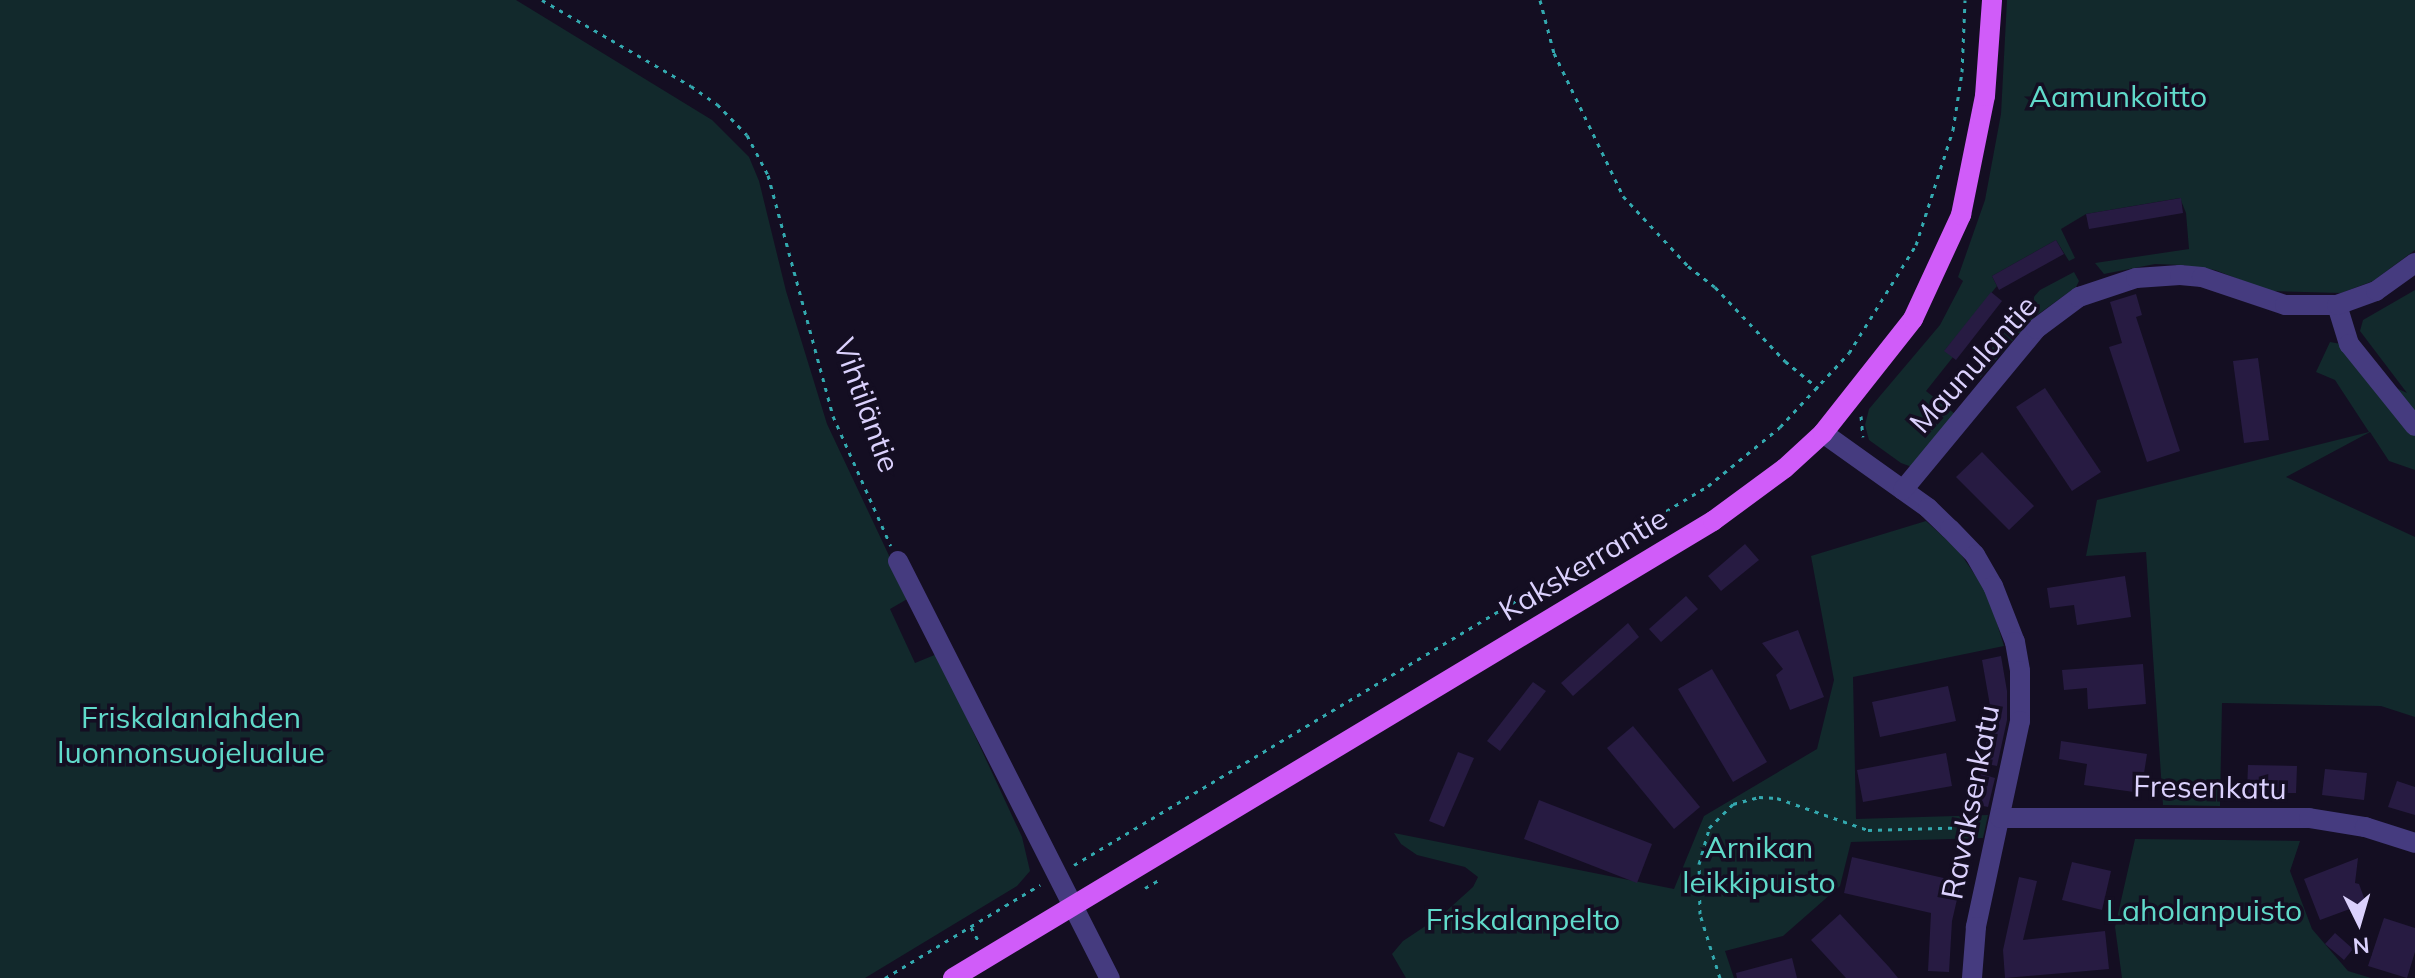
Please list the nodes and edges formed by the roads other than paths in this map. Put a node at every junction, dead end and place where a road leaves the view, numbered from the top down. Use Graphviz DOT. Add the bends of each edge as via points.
graph roads {
  1 [pos="1992,0"];
  2 [pos="2415,263"];
  3 [pos="2337,305"];
  4 [pos="2415,426"];
  5 [pos="1823,433"];
  6 [pos="1903,490"];
  7 [pos="898,561"];
  8 [pos="1994,822"];
  9 [pos="2415,843"];
  10 [pos="1074,905"];
  11 [pos="953,978"];
  12 [pos="1110,978"];
  13 [pos="1972,978"];
  1 -- 5 [label="main road, Kakskerrantie" via="1985,96 1961,215 1913,319"];
  2 -- 3 [label="street, Maunulantie" via="2376,291"];
  3 -- 4 [label="street" via="2349,344"];
  3 -- 6 [label="street, Maunulantie" via="2285,305 2202,277 2180,275 2136,278 2098,289 2075,299 2036,329"];
  5 -- 6 [label="street, Ravaksenkatu"];
  5 -- 10 [label="main road, Kakskerrantie" via="1713,521"];
  6 -- 8 [label="street, Ravaksenkatu" via="1975,555 2004,607 2015,642 2020,721"];
  7 -- 10 [label="street"];
  8 -- 9 [label="street, Fresenkatu" via="2309,818 2365,827"];
  8 -- 13 [label="street, Ravaksenkatu"];
  10 -- 11 [label="main road, Kakskerrantie"];
  10 -- 12 [label="street"];
}
